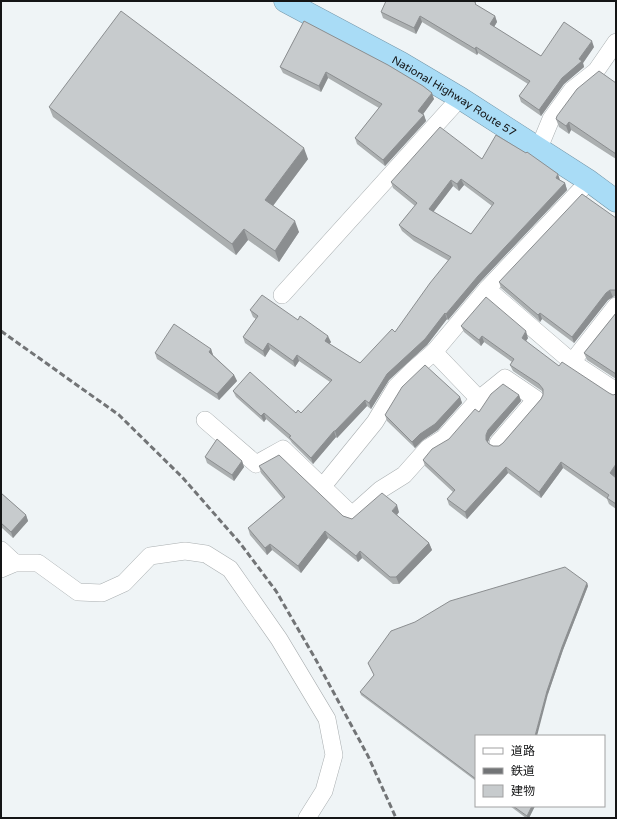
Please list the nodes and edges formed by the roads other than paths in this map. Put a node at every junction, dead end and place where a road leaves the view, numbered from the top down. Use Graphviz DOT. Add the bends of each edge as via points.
graph roads {
  1 [pos="285,1"];
  2 [pos="616,42"];
  3 [pos="460,98"];
  4 [pos="539,148"];
  5 [pos="589,181"];
  6 [pos="616,201"];
  7 [pos="486,290"];
  8 [pos="282,296"];
  9 [pos="616,306"];
  10 [pos="434,352"];
  11 [pos="572,362"];
  12 [pos="616,390"];
  13 [pos="479,399"];
  14 [pos="206,420"];
  15 [pos="498,443"];
  16 [pos="322,486"];
  17 [pos="1,550"];
  18 [pos="8,566"];
  19 [pos="307,818"];
  1 -- 3 [label="highway, National Highway Route 57" via="401,63"];
  2 -- 4 [label="street" via="596,71 572,90 555,113"];
  3 -- 4 [label="highway, National Highway Route 57"];
  3 -- 8 [label="street"];
  4 -- 5 [label="highway, National Highway Route 57"];
  5 -- 6 [label="highway, National Highway Route 57"];
  5 -- 7 [label="street"];
  7 -- 10 [label="street"];
  7 -- 11 [label="street"];
  9 -- 11 [label="street"];
  10 -- 13 [label="street"];
  10 -- 16 [label="street" via="396,388 375,422"];
  11 -- 12 [label="street"];
  13 -- 15 [label="street" via="505,378 536,399"];
  13 -- 16 [label="street" via="444,438 428,448 404,475 380,490 352,515"];
  14 -- 16 [label="street" via="256,464 283,448"];
  17 -- 18 [label="street"];
  18 -- 19 [label="street" via="38,563 78,592 102,593 124,583 150,556 185,551 206,554 230,568 279,639 327,719 334,755 324,791"];
}
